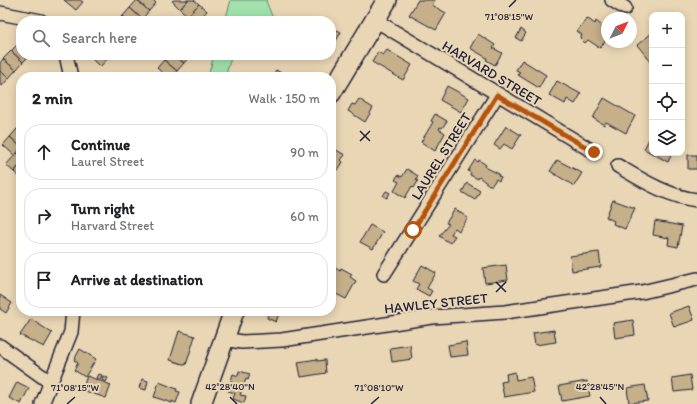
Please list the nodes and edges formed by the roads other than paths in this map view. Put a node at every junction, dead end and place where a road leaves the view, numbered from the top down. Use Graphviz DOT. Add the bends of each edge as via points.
graph roads {
  1 [pos="387,0"];
  2 [pos="612,0"];
  3 [pos="625,8"];
  4 [pos="0,14"];
  5 [pos="16,17"];
  6 [pos="375,20"];
  7 [pos="67,60"];
  8 [pos="70,72"];
  9 [pos="336,85"];
  10 [pos="497,95"];
  11 [pos="594,152"];
  12 [pos="618,166"];
  13 [pos="697,200"];
  14 [pos="384,274"];
  15 [pos="697,279"];
  16 [pos="73,316"];
  17 [pos="232,316"];
  18 [pos="224,339"];
  19 [pos="0,346"];
  20 [pos="50,382"];
  21 [pos="42,404"];
  22 [pos="202,404"];
  1 -- 6 [label="street"];
  2 -- 3 [label="street"];
  4 -- 5 [label="street"];
  6 -- 9 [label="street"];
  6 -- 10 [label="street, HARVARD STREET"];
  7 -- 8 [label="street"];
  10 -- 11 [label="street, HARVARD STREET"];
  10 -- 14 [label="street, LAUREL STREET"];
  12 -- 13 [label="street" via="668,192"];
  15 -- 18 [label="street, HAWLEY STREET" via="642,292 512,312 432,317 282,340 242,342"];
  16 -- 20 [label="street" via="71,332"];
  17 -- 18 [label="street"];
  18 -- 22 [label="street"];
  19 -- 20 [label="street"];
  20 -- 21 [label="street"];
}
